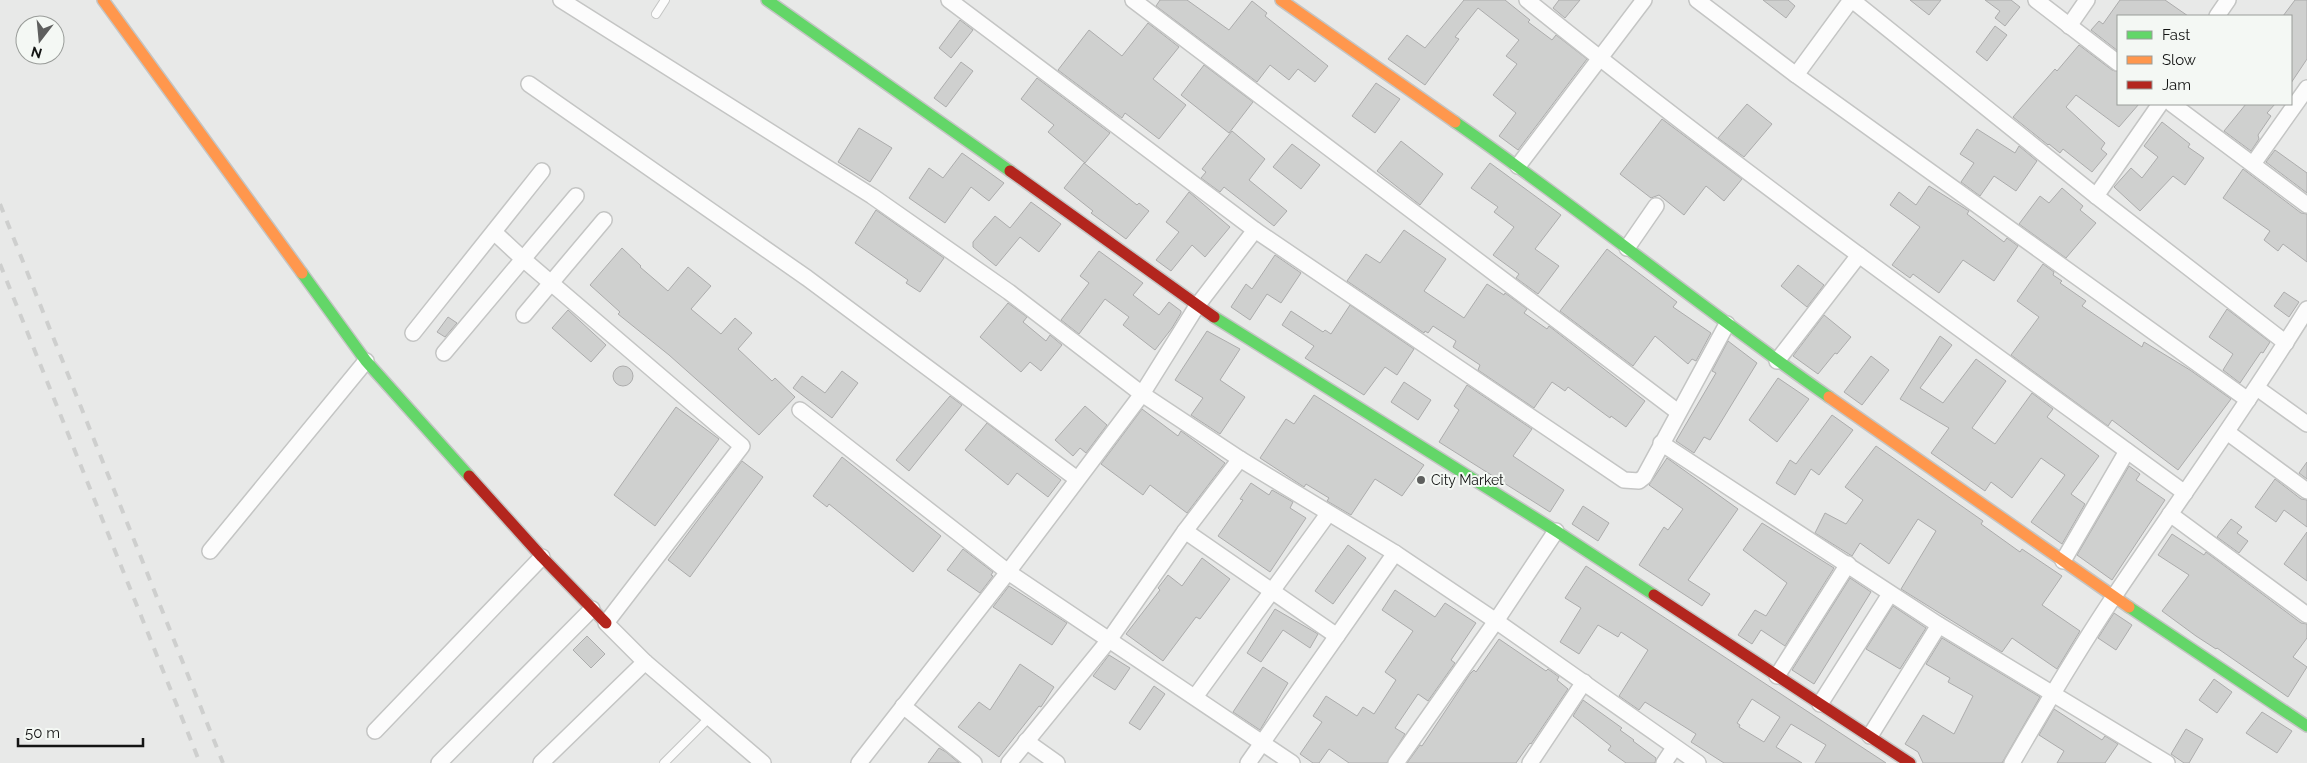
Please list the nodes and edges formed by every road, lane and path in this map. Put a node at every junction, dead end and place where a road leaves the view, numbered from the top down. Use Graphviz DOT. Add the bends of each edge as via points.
graph roads {
  1 [pos="103,0"];
  2 [pos="561,0"];
  3 [pos="665,0"];
  4 [pos="768,0"];
  5 [pos="949,0"];
  6 [pos="1134,0"];
  7 [pos="1281,0"];
  8 [pos="1527,0"];
  9 [pos="1644,0"];
  10 [pos="1697,0"];
  11 [pos="1851,0"];
  12 [pos="2036,0"];
  13 [pos="2087,0"];
  14 [pos="2228,0"];
  15 [pos="656,14"];
  16 [pos="2218,15"];
  17 [pos="2069,26"];
  18 [pos="1600,59"];
  19 [pos="2117,62"];
  20 [pos="1796,75"];
  21 [pos="529,84"];
  22 [pos="2307,88"];
  23 [pos="2159,105"];
  24 [pos="2173,105"];
  25 [pos="2253,164"];
  26 [pos="1518,166"];
  27 [pos="542,171"];
  28 [pos="576,196"];
  29 [pos="2096,196"];
  30 [pos="2307,205"];
  31 [pos="1656,206"];
  32 [pos="604,220"];
  33 [pos="1255,230"];
  34 [pos="494,232"];
  35 [pos="1627,248"];
  36 [pos="1859,255"];
  37 [pos="523,260"];
  38 [pos="551,283"];
  39 [pos="1197,306"];
  40 [pos="2307,309"];
  41 [pos="524,315"];
  42 [pos="1727,324"];
  43 [pos="2301,332"];
  44 [pos="413,333"];
  45 [pos="2286,343"];
  46 [pos="444,353"];
  47 [pos="1777,360"];
  48 [pos="366,361"];
  49 [pos="1142,394"];
  50 [pos="2252,394"];
  51 [pos="800,410"];
  52 [pos="1678,412"];
  53 [pos="2307,424"];
  54 [pos="2227,432"];
  55 [pos="1661,443"];
  56 [pos="2126,451"];
  57 [pos="1240,459"];
  58 [pos="1078,479"];
  59 [pos="2307,490"];
  60 [pos="2185,494"];
  61 [pos="1328,514"];
  62 [pos="2170,514"];
  63 [pos="1185,531"];
  64 [pos="1556,531"];
  65 [pos="210,551"];
  66 [pos="1395,553"];
  67 [pos="542,557"];
  68 [pos="2063,561"];
  69 [pos="1848,564"];
  70 [pos="1008,572"];
  71 [pos="1271,592"];
  72 [pos="1890,594"];
  73 [pos="2114,597"];
  74 [pos="592,609"];
  75 [pos="2307,615"];
  76 [pos="1496,621"];
  77 [pos="606,624"];
  78 [pos="1939,625"];
  79 [pos="1337,636"];
  80 [pos="1109,640"];
  81 [pos="645,662"];
  82 [pos="1777,676"];
  83 [pos="1584,682"];
  84 [pos="2052,693"];
  85 [pos="1195,697"];
  86 [pos="1820,704"];
  87 [pos="903,706"];
  88 [pos="710,717"];
  89 [pos="2307,726"];
  90 [pos="376,731"];
  91 [pos="1870,736"];
  92 [pos="1026,741"];
  93 [pos="1262,743"];
  94 [pos="1674,748"];
  95 [pos="439,763"];
  96 [pos="540,763"];
  97 [pos="664,763"];
  98 [pos="763,763"];
  99 [pos="859,763"];
  100 [pos="974,763"];
  101 [pos="1009,763"];
  102 [pos="1057,763"];
  103 [pos="1248,763"];
  104 [pos="1292,763"];
  105 [pos="1396,763"];
  106 [pos="1530,763"];
  107 [pos="1664,763"];
  108 [pos="1698,763"];
  109 [pos="1910,763"];
  110 [pos="2012,763"];
  111 [pos="2167,763"];
  1 -- 48 [label="street"];
  2 -- 49 [label="street" via="872,196 1009,292"];
  3 -- 15 [label="lane"];
  4 -- 39 [label="street"];
  5 -- 33 [label="street"];
  6 -- 52 [label="street"];
  7 -- 26 [label="street"];
  8 -- 18 [label="street"];
  9 -- 18 [label="street"];
  10 -- 20 [label="street"];
  11 -- 20 [label="street"];
  11 -- 29 [label="street"];
  12 -- 17 [label="street"];
  13 -- 17 [label="street"];
  14 -- 16 [label="street"];
  17 -- 19 [label="street"];
  18 -- 26 [label="street"];
  18 -- 36 [label="street"];
  20 -- 50 [label="street"];
  21 -- 58 [label="street" via="807,278"];
  22 -- 25 [label="street"];
  23 -- 29 [label="street"];
  24 -- 25 [label="street"];
  25 -- 30 [label="street"];
  26 -- 35 [label="street"];
  27 -- 34 [label="street"];
  28 -- 37 [label="street"];
  29 -- 45 [label="street"];
  31 -- 35 [label="street"];
  32 -- 38 [label="street"];
  33 -- 39 [label="street"];
  33 -- 55 [label="street" via="1618,477 1639,481"];
  34 -- 37 [label="street"];
  34 -- 44 [label="street"];
  35 -- 42 [label="street"];
  36 -- 47 [label="street"];
  36 -- 56 [label="street"];
  37 -- 38 [label="street"];
  37 -- 46 [label="street"];
  38 -- 41 [label="street"];
  38 -- 77 [label="street" via="742,446"];
  39 -- 49 [label="street"];
  39 -- 64 [label="street"];
  40 -- 43 [label="street"];
  42 -- 47 [label="street"];
  42 -- 52 [label="street"];
  43 -- 45 [label="street"];
  45 -- 50 [label="street"];
  47 -- 68 [label="street"];
  48 -- 65 [label="street"];
  48 -- 67 [label="street"];
  49 -- 57 [label="street"];
  49 -- 58 [label="street"];
  50 -- 53 [label="street"];
  50 -- 54 [label="street"];
  51 -- 70 [label="street"];
  52 -- 55 [label="street"];
  54 -- 59 [label="street"];
  54 -- 60 [label="street"];
  55 -- 69 [label="street"];
  56 -- 60 [label="street"];
  56 -- 68 [label="street"];
  57 -- 61 [label="street"];
  57 -- 63 [label="street"];
  58 -- 70 [label="street"];
  60 -- 62 [label="street"];
  61 -- 66 [label="street"];
  61 -- 71 [label="street"];
  62 -- 73 [label="street"];
  62 -- 75 [label="street"];
  63 -- 71 [label="street"];
  63 -- 80 [label="street"];
  64 -- 76 [label="street"];
  64 -- 82 [label="street"];
  66 -- 76 [label="street"];
  66 -- 79 [label="street"];
  67 -- 74 [label="street"];
  67 -- 90 [label="street"];
  68 -- 73 [label="street"];
  69 -- 72 [label="street"];
  69 -- 82 [label="street"];
  70 -- 80 [label="street"];
  70 -- 87 [label="street"];
  71 -- 79 [label="street"];
  71 -- 85 [label="street"];
  72 -- 78 [label="street"];
  72 -- 86 [label="street"];
  73 -- 84 [label="street"];
  73 -- 89 [label="street"];
  74 -- 77 [label="street"];
  74 -- 95 [label="street"];
  76 -- 83 [label="street"];
  76 -- 105 [label="street"];
  77 -- 81 [label="street"];
  78 -- 84 [label="street"];
  78 -- 91 [label="street"];
  79 -- 93 [label="street"];
  80 -- 85 [label="street"];
  80 -- 92 [label="street"];
  81 -- 88 [label="street"];
  81 -- 96 [label="street"];
  82 -- 86 [label="street"];
  83 -- 94 [label="street"];
  83 -- 106 [label="street"];
  84 -- 110 [label="street"];
  84 -- 111 [label="street"];
  85 -- 93 [label="street"];
  86 -- 91 [label="street"];
  87 -- 99 [label="street"];
  87 -- 100 [label="street"];
  88 -- 97 [label="lane"];
  88 -- 98 [label="street"];
  91 -- 109 [label="street"];
  92 -- 101 [label="street"];
  92 -- 102 [label="street"];
  93 -- 103 [label="street"];
  93 -- 104 [label="street"];
  94 -- 107 [label="street"];
  94 -- 108 [label="street"];
}
